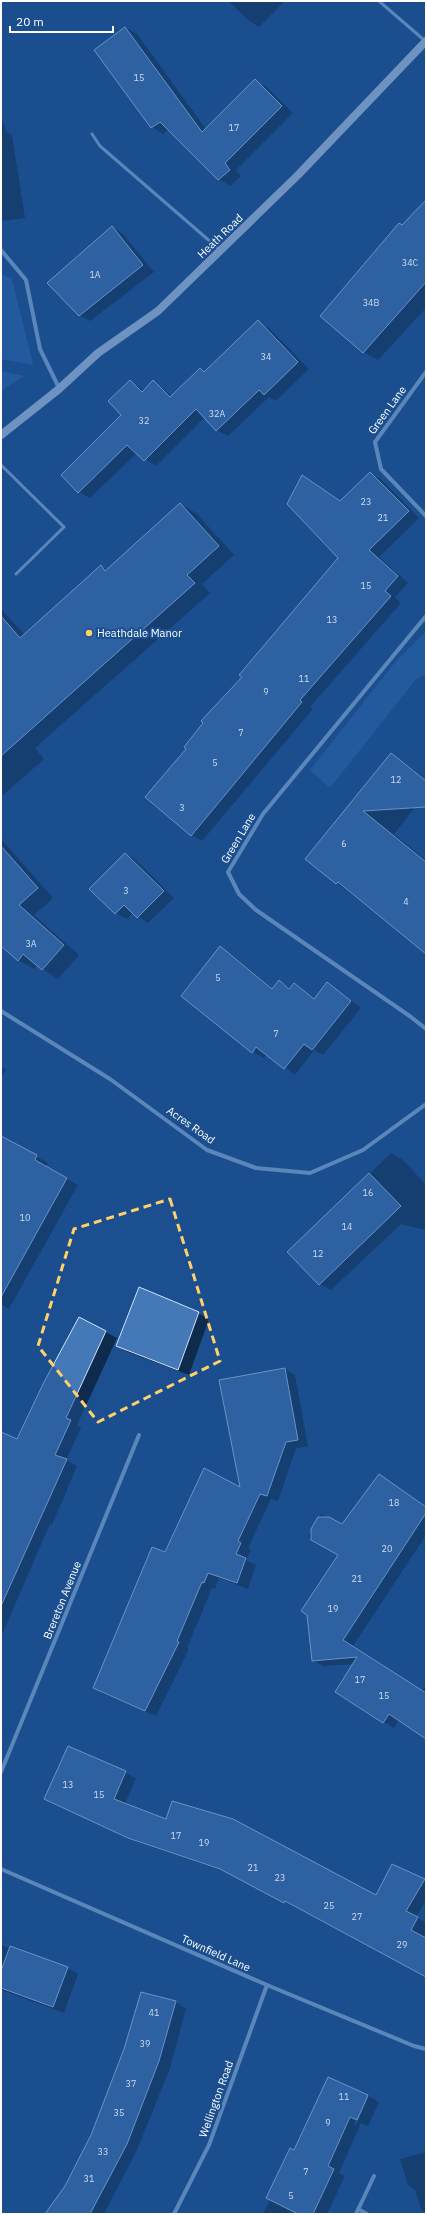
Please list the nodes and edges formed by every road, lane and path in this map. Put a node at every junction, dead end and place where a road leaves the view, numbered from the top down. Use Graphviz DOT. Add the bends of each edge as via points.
graph roads {
  1 [pos="379,1"];
  2 [pos="426,41"];
  3 [pos="92,134"];
  4 [pos="1,250"];
  5 [pos="221,251"];
  6 [pos="426,372"];
  7 [pos="59,389"];
  8 [pos="11,428"];
  9 [pos="1,432"];
  10 [pos="1,435"];
  11 [pos="1,465"];
  12 [pos="426,516"];
  13 [pos="16,574"];
  14 [pos="426,616"];
  15 [pos="1,1011"];
  16 [pos="426,1029"];
  17 [pos="426,1104"];
  18 [pos="139,1435"];
  19 [pos="1,1772"];
  20 [pos="1,1869"];
  21 [pos="267,1985"];
  22 [pos="426,2049"];
  23 [pos="374,2176"];
  24 [pos="358,2209"];
  25 [pos="174,2214"];
  26 [pos="356,2214"];
  27 [pos="367,2214"];
  1 -- 2 [label="lane"];
  2 -- 5 [label="street, Heath Road" via="298,175"];
  3 -- 5 [label="lane" via="100,146"];
  4 -- 7 [label="street" via="26,280 40,350"];
  5 -- 7 [label="street, Heath Road" via="158,311 98,353"];
  6 -- 12 [label="street, Green Lane" via="375,442 381,469"];
  7 -- 8 [label="street, Heath Road"];
  8 -- 9 [label="street, Heath Road"];
  8 -- 10 [label="street, Heath Road"];
  11 -- 13 [label="lane" via="64,527"];
  14 -- 16 [label="street, Green Lane" via="263,814 228,872 239,894 256,910"];
  15 -- 17 [label="street, Acres Road" via="110,1079 208,1150 256,1168 310,1173 363,1150"];
  18 -- 19 [label="street, Brereton Avenue"];
  20 -- 21 [label="street, Townfield Lane"];
  21 -- 22 [label="street, Townfield Lane"];
  21 -- 25 [label="street, Wellington Road" via="209,2145"];
  23 -- 24 [label="street"];
  24 -- 26 [label="street"];
  24 -- 27 [label="street"];
}
